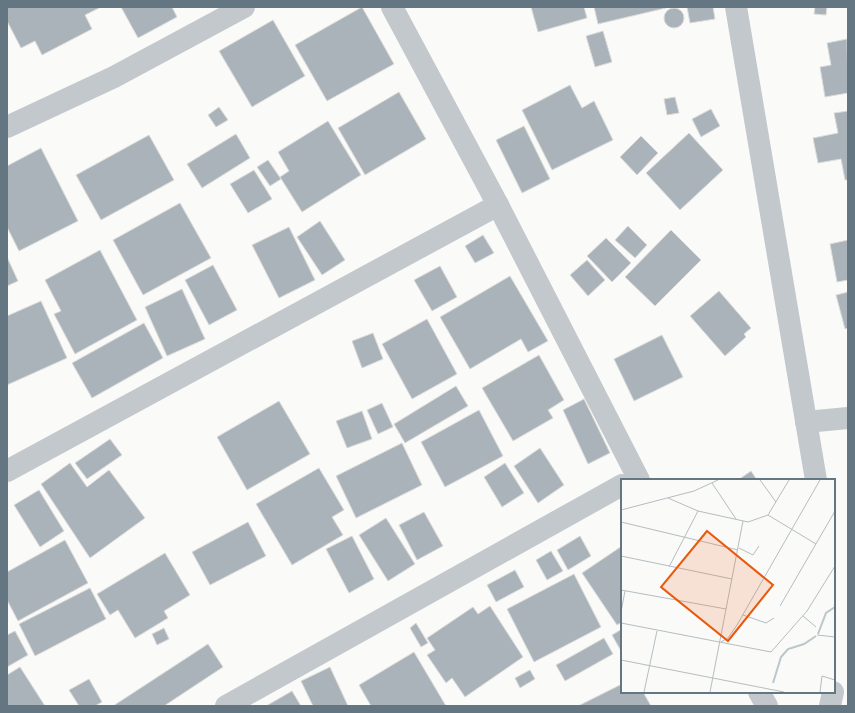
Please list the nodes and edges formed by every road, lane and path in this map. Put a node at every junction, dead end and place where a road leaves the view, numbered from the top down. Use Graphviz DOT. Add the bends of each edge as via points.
graph roads {
  1 [pos="244,7"];
  2 [pos="392,7"];
  3 [pos="736,7"];
  4 [pos="7,127"];
  5 [pos="498,205"];
  6 [pos="848,418"];
  7 [pos="806,422"];
  8 [pos="7,471"];
  9 [pos="632,479"];
  10 [pos="816,479"];
  11 [pos="621,486"];
  12 [pos="760,693"];
  13 [pos="833,693"];
  14 [pos="226,706"];
  15 [pos="767,706"];
  16 [pos="830,706"];
  1 -- 4 [label="street" via="114,76"];
  2 -- 5 [label="street"];
  3 -- 7 [label="street"];
  5 -- 8 [label="street"];
  5 -- 9 [label="street"];
  6 -- 7 [label="street"];
  7 -- 10 [label="street"];
  11 -- 14 [label="street"];
  12 -- 15 [label="street"];
  13 -- 16 [label="street"];
}
